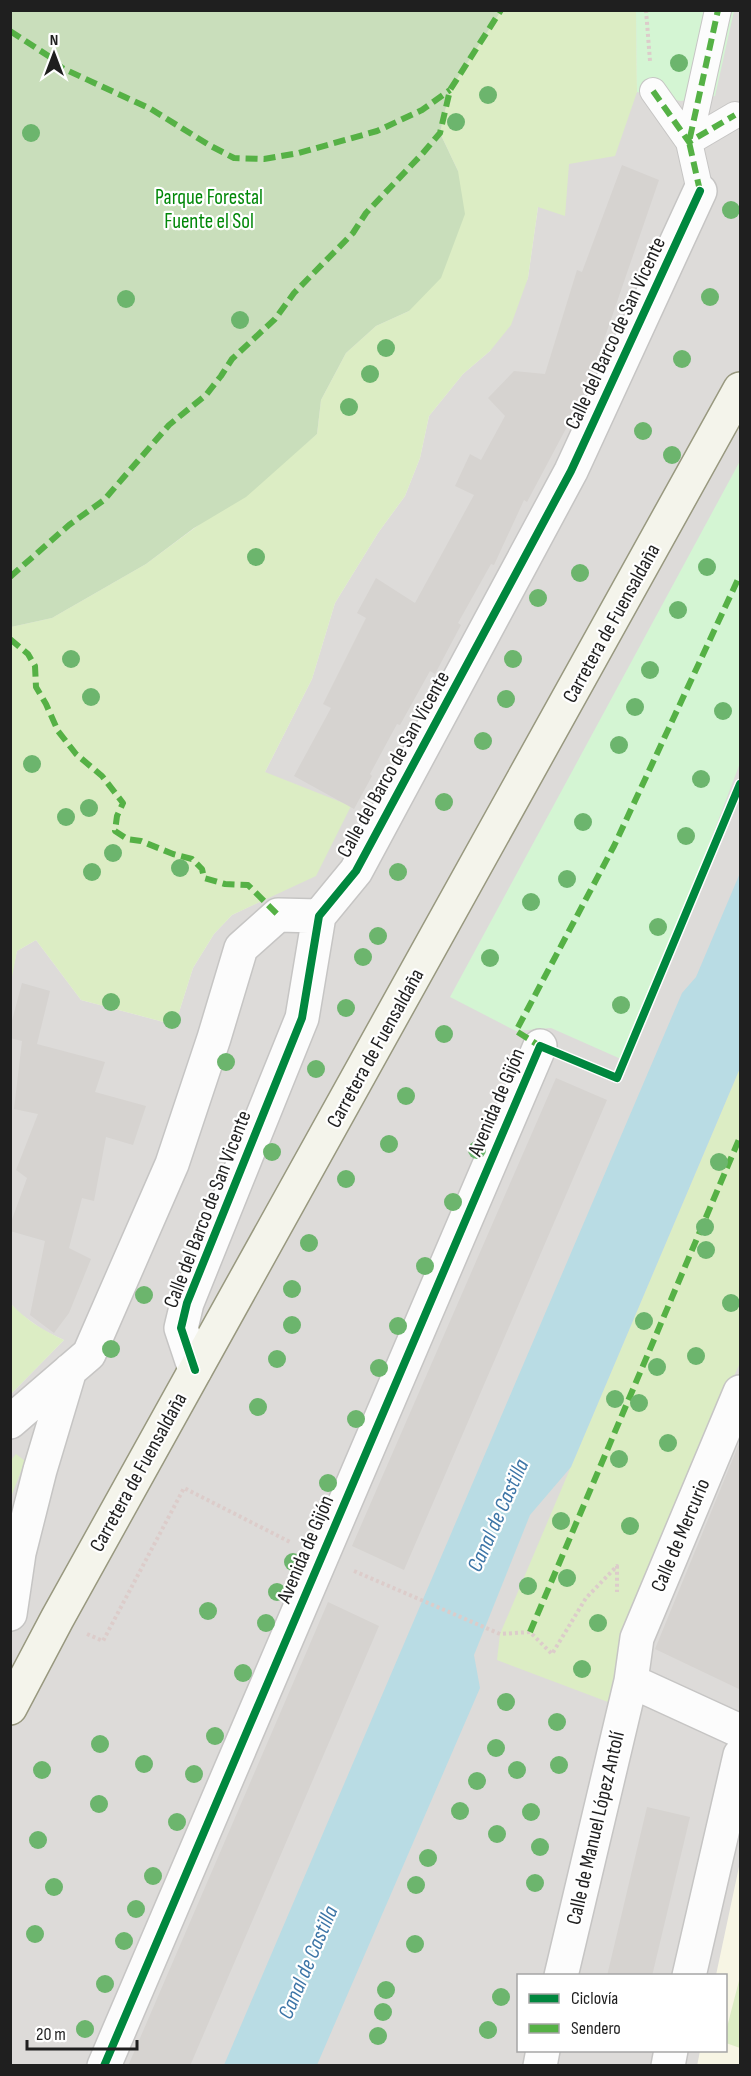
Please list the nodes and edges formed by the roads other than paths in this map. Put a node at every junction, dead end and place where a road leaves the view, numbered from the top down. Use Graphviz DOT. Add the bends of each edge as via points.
graph roads {
  1 [pos="718,10"];
  2 [pos="653,91"];
  3 [pos="735,115"];
  4 [pos="689,142"];
  5 [pos="700,191"];
  6 [pos="741,389"];
  7 [pos="319,916"];
  8 [pos="540,1046"];
  9 [pos="70,1370"];
  10 [pos="195,1370"];
  11 [pos="741,1392"];
  12 [pos="10,1422"];
  13 [pos="10,1614"];
  14 [pos="631,1681"];
  15 [pos="10,1698"];
  16 [pos="11,1707"];
  17 [pos="741,1731"];
  18 [pos="741,1755"];
  19 [pos="561,1974"];
  20 [pos="689,1974"];
  21 [pos="104,2066"];
  1 -- 4 [label="street"];
  2 -- 4 [label="street"];
  3 -- 4 [label="street"];
  4 -- 5 [label="street"];
  5 -- 7 [label="street, Calle del Barco de San Vicente" via="571,471 356,871"];
  6 -- 10 [label="main road, Carretera de Fuensaldaña"];
  7 -- 9 [label="street" via="278,915 241,948 172,1164 89,1354"];
  7 -- 10 [label="street, Calle del Barco de San Vicente" via="302,1018 187,1304 181,1328"];
  8 -- 21 [label="street, Avenida de Gijón"];
  9 -- 12 [label="street"];
  9 -- 13 [label="street" via="19,1553"];
  10 -- 16 [label="main road, Carretera de Fuensaldaña"];
  11 -- 14 [label="street, Calle de Mercurio" via="637,1638"];
  14 -- 17 [label="street"];
  14 -- 19 [label="street, Calle de Manuel López Antolí"];
  15 -- 16 [label="street"];
  18 -- 20 [label="street"];
}
